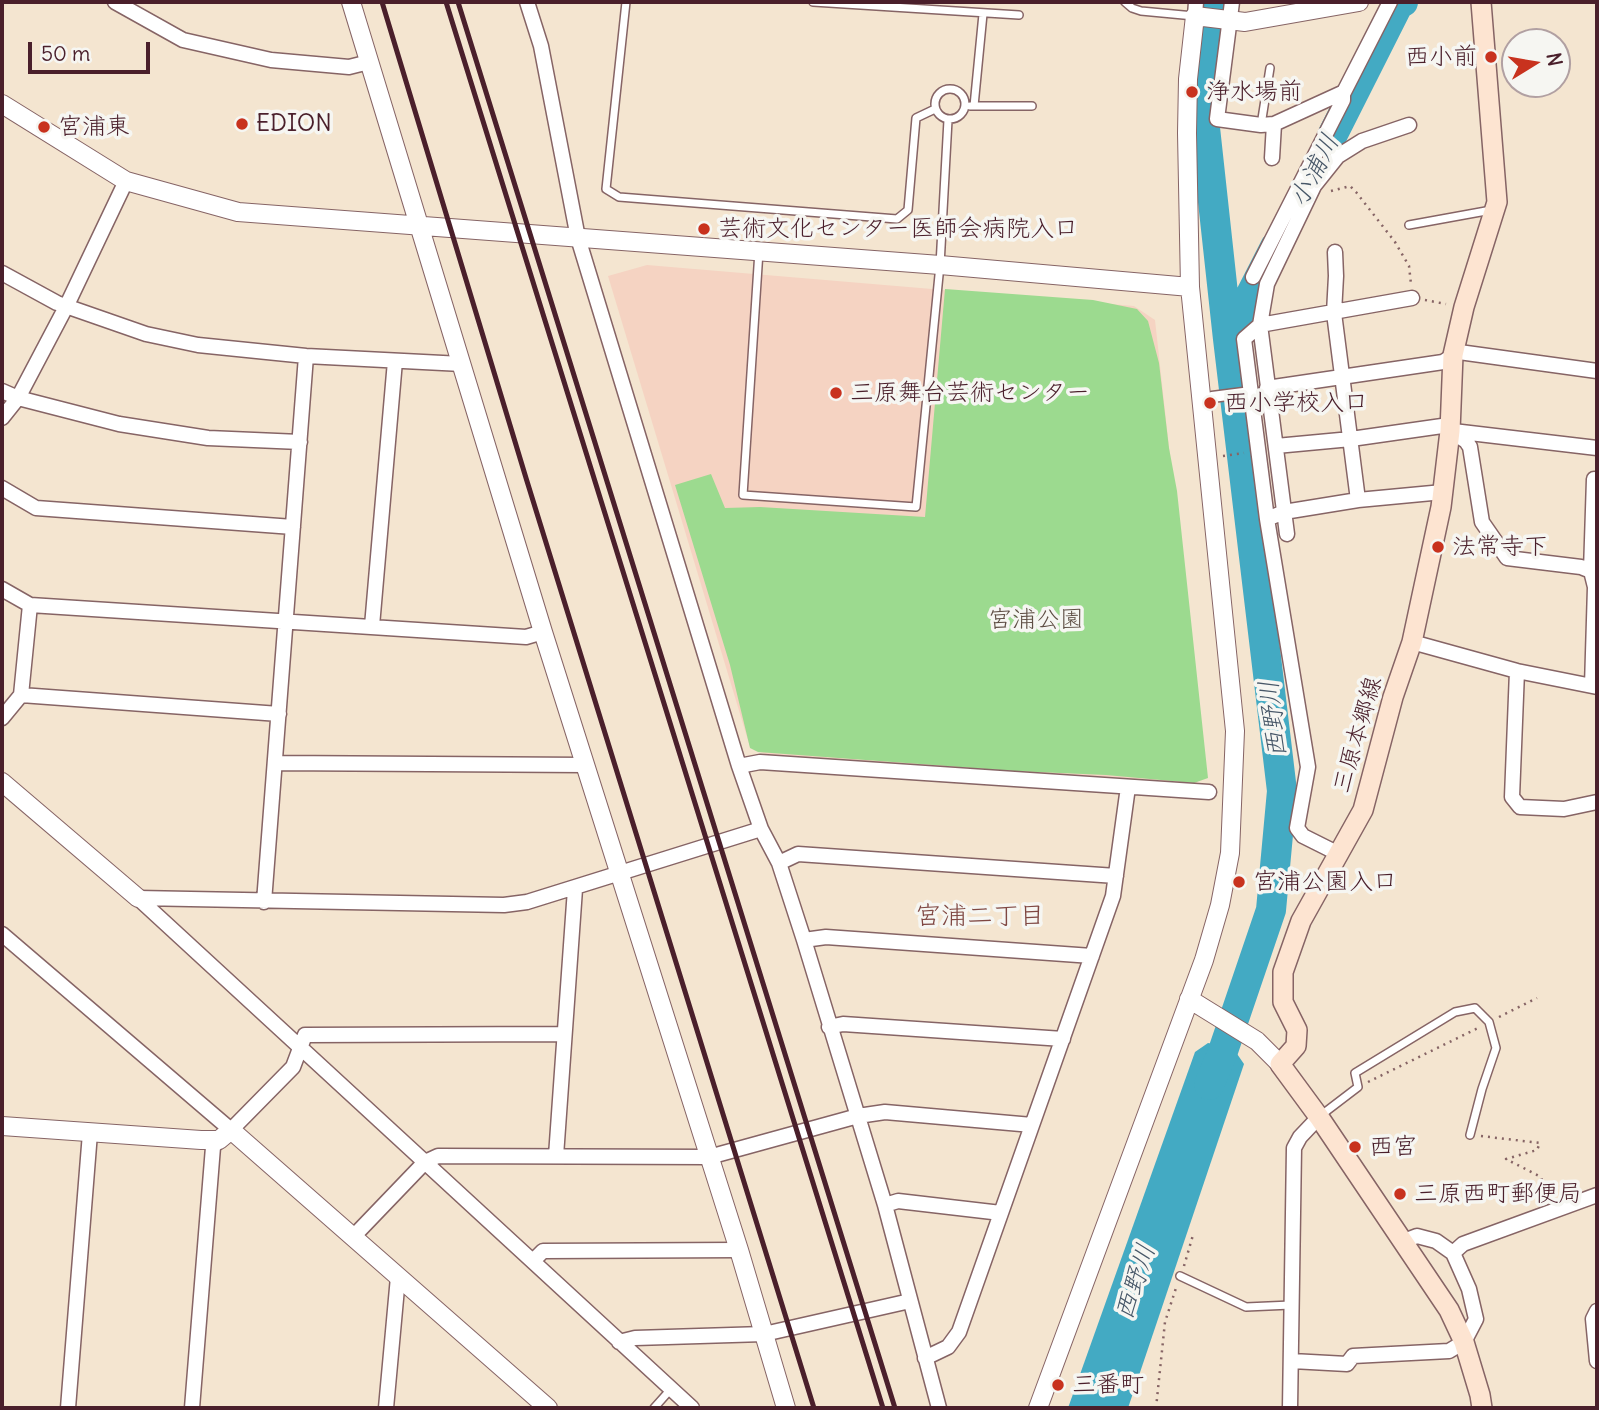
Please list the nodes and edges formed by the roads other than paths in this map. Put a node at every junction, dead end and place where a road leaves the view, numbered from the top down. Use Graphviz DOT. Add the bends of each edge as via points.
graph roads {
  1 [pos="115,2"];
  2 [pos="351,2"];
  3 [pos="527,2"];
  4 [pos="626,2"];
  5 [pos="813,2"];
  6 [pos="1125,2"];
  7 [pos="1359,2"];
  8 [pos="1390,2"];
  9 [pos="1481,2"];
  10 [pos="894,5"];
  11 [pos="1196,9"];
  12 [pos="1231,10"];
  13 [pos="983,14"];
  14 [pos="1019,15"];
  15 [pos="369,62"];
  16 [pos="1270,68"];
  17 [pos="1343,93"];
  18 [pos="2,104"];
  19 [pos="965,106"];
  20 [pos="974,106"];
  21 [pos="1032,106"];
  22 [pos="935,109"];
  23 [pos="948,120"];
  24 [pos="1268,124"];
  25 [pos="1409,125"];
  26 [pos="1272,158"];
  27 [pos="126,181"];
  28 [pos="1493,214"];
  29 [pos="419,225"];
  30 [pos="1409,225"];
  31 [pos="578,238"];
  32 [pos="759,251"];
  33 [pos="1335,252"];
  34 [pos="940,265"];
  35 [pos="2,273"];
  36 [pos="1254,277"];
  37 [pos="1191,287"];
  38 [pos="1412,298"];
  39 [pos="67,305"];
  40 [pos="1334,313"];
  41 [pos="1260,325"];
  42 [pos="1453,355"];
  43 [pos="306,356"];
  44 [pos="395,361"];
  45 [pos="462,364"];
  46 [pos="1597,371"];
  47 [pos="1341,378"];
  48 [pos="1267,388"];
  49 [pos="2,391"];
  50 [pos="1251,392"];
  51 [pos="1212,397"];
  52 [pos="18,398"];
  53 [pos="2,418"];
  54 [pos="1450,431"];
  55 [pos="1351,439"];
  56 [pos="300,443"];
  57 [pos="1276,446"];
  58 [pos="1597,448"];
  59 [pos="1594,479"];
  60 [pos="2,488"];
  61 [pos="1443,492"];
  62 [pos="1358,500"];
  63 [pos="1284,512"];
  64 [pos="1267,519"];
  65 [pos="293,527"];
  66 [pos="1286,534"];
  67 [pos="1591,570"];
  68 [pos="2,589"];
  69 [pos="30,605"];
  70 [pos="286,620"];
  71 [pos="372,626"];
  72 [pos="543,632"];
  73 [pos="1412,642"];
  74 [pos="1517,671"];
  75 [pos="1595,686"];
  76 [pos="21,695"];
  77 [pos="279,715"];
  78 [pos="2,718"];
  79 [pos="275,763"];
  80 [pos="585,765"];
  81 [pos="739,766"];
  82 [pos="2,782"];
  83 [pos="1128,787"];
  84 [pos="1209,792"];
  85 [pos="1597,802"];
  86 [pos="761,829"];
  87 [pos="1339,854"];
  88 [pos="779,863"];
  89 [pos="618,872"];
  90 [pos="1116,876"];
  91 [pos="575,888"];
  92 [pos="138,898"];
  93 [pos="264,902"];
  94 [pos="2,934"];
  95 [pos="804,940"];
  96 [pos="1092,956"];
  97 [pos="1189,999"];
  98 [pos="829,1027"];
  99 [pos="564,1034"];
  100 [pos="1063,1039"];
  101 [pos="300,1047"];
  102 [pos="1280,1064"];
  103 [pos="858,1116"];
  104 [pos="1319,1117"];
  105 [pos="1032,1125"];
  106 [pos="2,1126"];
  107 [pos="90,1133"];
  108 [pos="225,1135"];
  109 [pos="1471,1135"];
  110 [pos="556,1157"];
  111 [pos="709,1157"];
  112 [pos="425,1162"];
  113 [pos="1597,1195"];
  114 [pos="885,1205"];
  115 [pos="1001,1213"];
  116 [pos="353,1237"];
  117 [pos="1404,1241"];
  118 [pos="739,1250"];
  119 [pos="1453,1253"];
  120 [pos="533,1261"];
  121 [pos="1180,1276"];
  122 [pos="398,1277"];
  123 [pos="910,1301"];
  124 [pos="1291,1305"];
  125 [pos="1597,1311"];
  126 [pos="764,1334"];
  127 [pos="619,1342"];
  128 [pos="1464,1342"];
  129 [pos="925,1358"];
  130 [pos="1292,1361"];
  131 [pos="1597,1361"];
  132 [pos="671,1389"];
  133 [pos="68,1408"];
  134 [pos="192,1408"];
  135 [pos="386,1408"];
  136 [pos="548,1408"];
  137 [pos="653,1408"];
  138 [pos="692,1408"];
  139 [pos="786,1408"];
  140 [pos="939,1408"];
  141 [pos="1038,1408"];
  142 [pos="1290,1408"];
  143 [pos="1482,1408"];
  1 -- 15 [label="street" via="183,40 271,60 349,67"];
  2 -- 15 [label="street"];
  3 -- 31 [label="street" via="541,46"];
  4 -- 22 [label="lane" via="606,189 619,197 897,219 908,210 916,118"];
  5 -- 10 [label="lane"];
  6 -- 11 [label="lane" via="1140,11"];
  7 -- 12 [label="street" via="1245,22"];
  8 -- 17 [label="street"];
  9 -- 28 [label="main road, 三原本郷線" via="1497,202"];
  10 -- 13 [label="lane"];
  11 -- 12 [label="street"];
  11 -- 37 [label="street" via="1187,133"];
  12 -- 24 [label="street" via="1217,119"];
  13 -- 14 [label="lane"];
  13 -- 20 [label="lane"];
  15 -- 29 [label="street"];
  16 -- 24 [label="lane"];
  17 -- 24 [label="street"];
  17 -- 36 [label="street"];
  18 -- 27 [label="street"];
  19 -- 20 [label="lane"];
  19 -- 22 [label="lane" via="961,94 951,89 936,97"];
  19 -- 23 [label="lane" via="960,116"];
  20 -- 21 [label="lane"];
  22 -- 23 [label="lane"];
  23 -- 34 [label="lane"];
  24 -- 26 [label="street"];
  25 -- 41 [label="street" via="1362,141 1338,156 1310,193 1267,284"];
  27 -- 29 [label="street" via="238,212"];
  27 -- 39 [label="street"];
  28 -- 30 [label="lane" via="1486,211"];
  28 -- 42 [label="main road, 三原本郷線"];
  29 -- 31 [label="street"];
  29 -- 45 [label="street"];
  31 -- 32 [label="street"];
  31 -- 81 [label="street"];
  32 -- 34 [label="street"];
  32 -- 34 [label="lane" via="743,495 916,508"];
  33 -- 40 [label="street"];
  34 -- 37 [label="street"];
  35 -- 39 [label="street"];
  37 -- 97 [label="street" via="1235,731 1230,853 1220,905"];
  38 -- 40 [label="street"];
  39 -- 43 [label="street" via="159,337"];
  39 -- 52 [label="street"];
  40 -- 41 [label="street"];
  40 -- 47 [label="street"];
  41 -- 48 [label="street"];
  41 -- 50 [label="street" via="1244,339"];
  42 -- 46 [label="street" via="1459,352"];
  42 -- 47 [label="street" via="1443,362"];
  42 -- 54 [label="main road, 三原本郷線"];
  43 -- 44 [label="street"];
  43 -- 56 [label="street"];
  44 -- 45 [label="street"];
  44 -- 71 [label="street"];
  45 -- 72 [label="street"];
  47 -- 48 [label="street"];
  47 -- 55 [label="street"];
  48 -- 57 [label="street"];
  49 -- 52 [label="street"];
  50 -- 51 [label="street"];
  50 -- 64 [label="street"];
  52 -- 53 [label="street"];
  52 -- 56 [label="street" via="119,424 208,438"];
  54 -- 55 [label="street" via="1442,426"];
  54 -- 58 [label="street"];
  54 -- 61 [label="main road, 三原本郷線"];
  54 -- 67 [label="street" via="1470,447 1482,522 1507,558"];
  55 -- 57 [label="street"];
  55 -- 62 [label="street"];
  56 -- 65 [label="street"];
  57 -- 63 [label="street"];
  59 -- 67 [label="street"];
  60 -- 65 [label="street" via="36,509"];
  61 -- 62 [label="street"];
  61 -- 73 [label="main road, 三原本郷線"];
  62 -- 63 [label="street"];
  63 -- 64 [label="street"];
  63 -- 66 [label="street"];
  64 -- 87 [label="street" via="1308,767 1297,828 1303,836"];
  65 -- 70 [label="street"];
  67 -- 75 [label="street"];
  68 -- 69 [label="street"];
  69 -- 70 [label="street"];
  69 -- 76 [label="street"];
  70 -- 71 [label="street"];
  70 -- 77 [label="street"];
  71 -- 72 [label="street" via="526,637"];
  72 -- 80 [label="street"];
  73 -- 74 [label="street"];
  73 -- 87 [label="main road, 三原本郷線" via="1363,810"];
  74 -- 75 [label="street"];
  74 -- 85 [label="street" via="1512,797 1520,807 1564,809"];
  76 -- 77 [label="street"];
  76 -- 78 [label="street"];
  77 -- 79 [label="street"];
  79 -- 80 [label="street"];
  79 -- 93 [label="street"];
  80 -- 89 [label="street"];
  81 -- 83 [label="street" via="760,762"];
  81 -- 86 [label="street"];
  82 -- 92 [label="street"];
  83 -- 84 [label="street"];
  83 -- 90 [label="street"];
  86 -- 88 [label="street"];
  86 -- 89 [label="street"];
  87 -- 102 [label="main road, 三原本郷線" via="1301,921 1283,972 1283,1002 1297,1030 1296,1046"];
  88 -- 90 [label="street" via="798,854"];
  88 -- 95 [label="street"];
  89 -- 91 [label="street"];
  89 -- 111 [label="street"];
  90 -- 96 [label="street"];
  91 -- 93 [label="street" via="504,905"];
  91 -- 99 [label="street"];
  92 -- 93 [label="street"];
  92 -- 101 [label="street"];
  94 -- 108 [label="street"];
  95 -- 96 [label="street" via="826,937"];
  95 -- 98 [label="street"];
  96 -- 100 [label="street"];
  97 -- 102 [label="street" via="1257,1041"];
  97 -- 141 [label="street"];
  98 -- 100 [label="street" via="843,1024"];
  98 -- 103 [label="street"];
  99 -- 101 [label="street" via="305,1035"];
  99 -- 110 [label="street"];
  100 -- 105 [label="street"];
  101 -- 108 [label="street" via="293,1067"];
  101 -- 112 [label="street"];
  102 -- 104 [label="main road"];
  103 -- 105 [label="street" via="885,1112"];
  103 -- 111 [label="street"];
  103 -- 114 [label="street"];
  104 -- 109 [label="lane" via="1358,1087 1355,1073 1455,1012 1475,1008 1489,1022 1496,1048"];
  104 -- 117 [label="main road"];
  104 -- 124 [label="street" via="1294,1148"];
  105 -- 115 [label="street"];
  106 -- 107 [label="street"];
  107 -- 108 [label="street"];
  107 -- 133 [label="street"];
  108 -- 116 [label="street"];
  108 -- 134 [label="street" via="213,1147"];
  110 -- 111 [label="street"];
  110 -- 112 [label="street" via="438,1156"];
  111 -- 118 [label="street"];
  112 -- 116 [label="street"];
  112 -- 120 [label="street"];
  113 -- 119 [label="street" via="1463,1244"];
  114 -- 115 [label="street" via="898,1201"];
  114 -- 123 [label="street"];
  115 -- 129 [label="street" via="959,1332 948,1347"];
  116 -- 122 [label="street"];
  117 -- 119 [label="street" via="1417,1236 1436,1241"];
  117 -- 128 [label="main road"];
  118 -- 120 [label="street" via="542,1251"];
  118 -- 126 [label="street"];
  119 -- 128 [label="street" via="1469,1289 1475,1319"];
  120 -- 127 [label="street"];
  121 -- 124 [label="lane" via="1247,1307"];
  122 -- 135 [label="street"];
  122 -- 136 [label="street"];
  123 -- 126 [label="street"];
  123 -- 129 [label="street"];
  124 -- 130 [label="street"];
  125 -- 131 [label="street" via="1593,1319"];
  126 -- 127 [label="street"];
  126 -- 139 [label="street"];
  127 -- 132 [label="street"];
  128 -- 130 [label="street" via="1449,1351 1353,1356 1347,1364"];
  128 -- 143 [label="main road"];
  129 -- 140 [label="street"];
  130 -- 142 [label="street"];
  132 -- 137 [label="lane"];
  132 -- 138 [label="street"];
}
